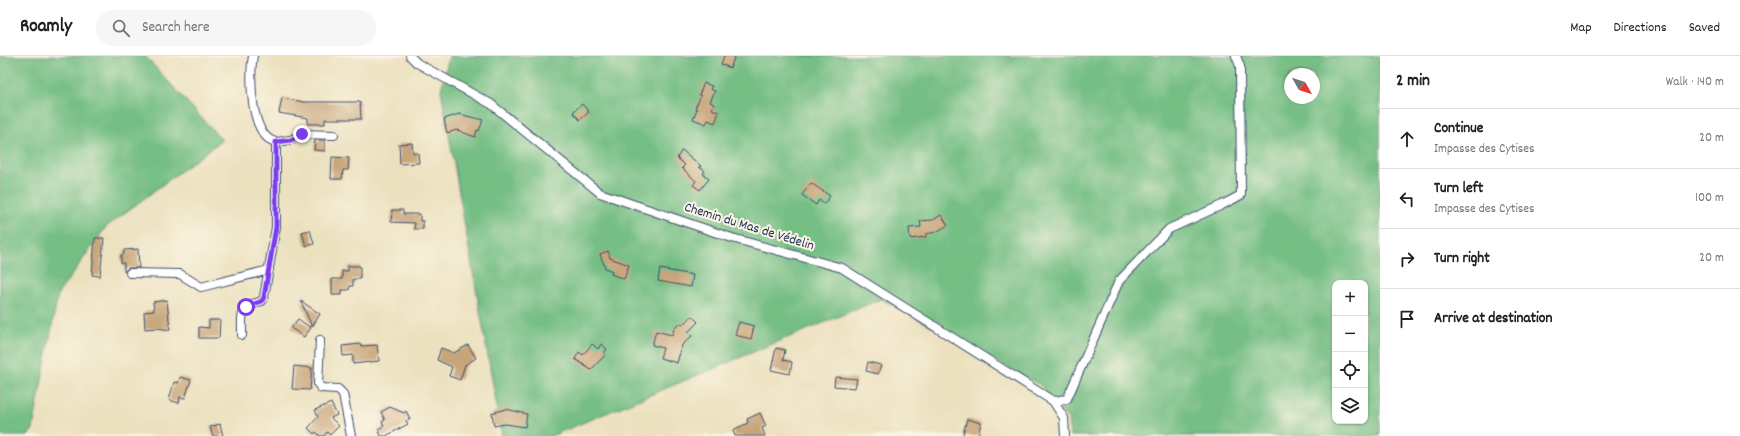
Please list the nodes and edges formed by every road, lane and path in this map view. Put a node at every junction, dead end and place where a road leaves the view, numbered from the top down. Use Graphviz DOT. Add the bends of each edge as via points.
graph roads {
  1 [pos="253,56"];
  2 [pos="410,56"];
  3 [pos="1236,56"];
  4 [pos="334,135"];
  5 [pos="276,142"];
  6 [pos="269,270"];
  7 [pos="130,273"];
  8 [pos="242,335"];
  9 [pos="320,340"];
  10 [pos="1052,401"];
  11 [pos="352,436"];
  12 [pos="1065,436"];
  1 -- 5 [label="street" via="250,69 254,112 259,125 269,138"];
  2 -- 10 [label="street, Chemin du Mas de Védelin" via="417,63 491,104 600,193 732,238 842,268"];
  3 -- 10 [label="street" via="1240,66 1241,195 1169,229 1119,281 1067,399"];
  4 -- 5 [label="street" via="302,134 291,140"];
  5 -- 6 [label="street" via="276,227"];
  6 -- 7 [label="street" via="201,287 180,274"];
  6 -- 8 [label="street" via="262,301 246,307 242,312"];
  9 -- 11 [label="street" via="318,384 321,388 338,389 343,394"];
  10 -- 12 [label="street, Chemin du Mas de Védelin" via="1064,418"];
}
